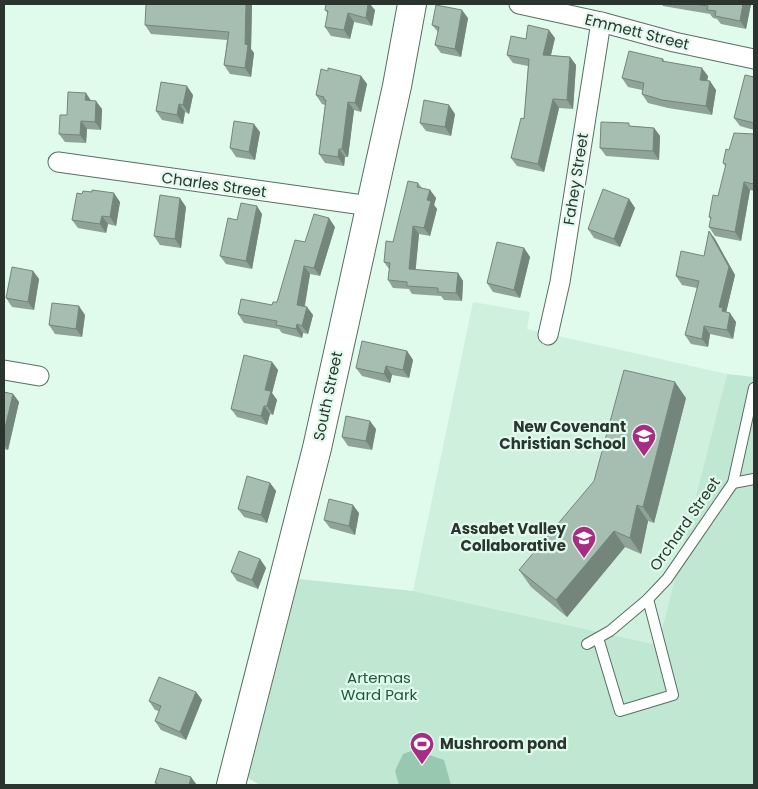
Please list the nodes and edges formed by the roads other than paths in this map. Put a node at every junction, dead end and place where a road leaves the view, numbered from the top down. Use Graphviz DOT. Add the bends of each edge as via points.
graph roads {
  1 [pos="412,4"];
  2 [pos="519,4"];
  3 [pos="601,22"];
  4 [pos="754,59"];
  5 [pos="58,162"];
  6 [pos="370,206"];
  7 [pos="548,335"];
  8 [pos="4,370"];
  9 [pos="39,376"];
  10 [pos="754,388"];
  11 [pos="754,478"];
  12 [pos="733,483"];
  13 [pos="648,598"];
  14 [pos="598,638"];
  15 [pos="588,644"];
  16 [pos="231,785"];
  1 -- 6 [label="main road, South Street"];
  2 -- 3 [label="street, Emmett Street"];
  3 -- 4 [label="street, Emmett Street"];
  3 -- 7 [label="street, Fahey Street" via="560,282"];
  5 -- 6 [label="street, Charles Street"];
  6 -- 16 [label="main road, South Street" via="317,448"];
  8 -- 9 [label="street"];
  10 -- 12 [label="lane, Orchard Street"];
  11 -- 12 [label="lane"];
  12 -- 13 [label="lane, Orchard Street" via="667,579"];
  13 -- 14 [label="lane, Orchard Street"];
  13 -- 14 [label="lane" via="673,695 620,712"];
  14 -- 15 [label="lane, Orchard Street"];
}
